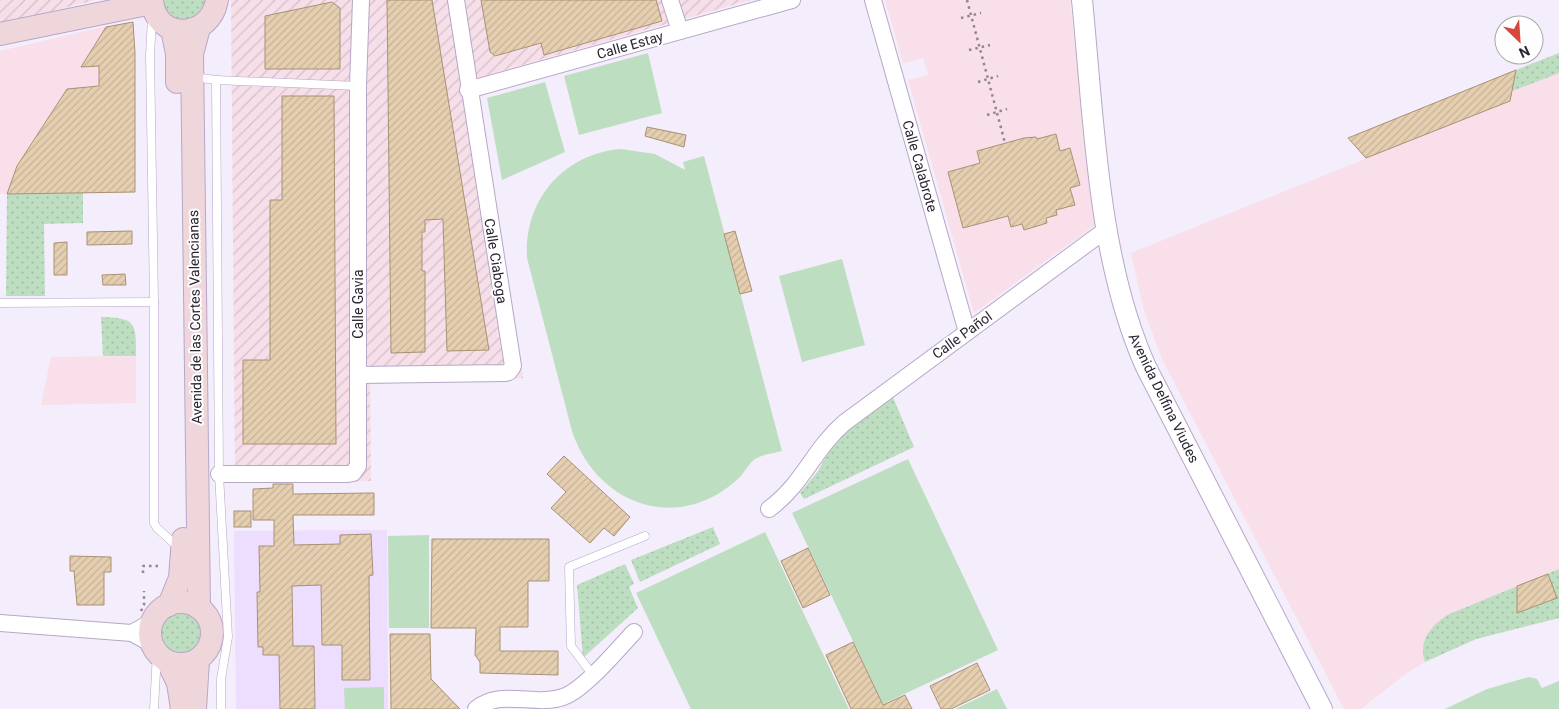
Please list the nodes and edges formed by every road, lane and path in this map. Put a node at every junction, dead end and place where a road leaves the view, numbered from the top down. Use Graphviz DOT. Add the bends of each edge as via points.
graph roads {
  1 [pos="217,0"];
  2 [pos="361,0"];
  3 [pos="456,0"];
  4 [pos="670,0"];
  5 [pos="792,0"];
  6 [pos="873,0"];
  7 [pos="967,0"];
  8 [pos="1082,0"];
  9 [pos="152,3"];
  10 [pos="981,13"];
  11 [pos="971,15"];
  12 [pos="960,18"];
  13 [pos="199,28"];
  14 [pos="172,29"];
  15 [pos="680,31"];
  16 [pos="0,34"];
  17 [pos="990,45"];
  18 [pos="979,47"];
  19 [pos="969,50"];
  20 [pos="192,76"];
  21 [pos="998,76"];
  22 [pos="988,79"];
  23 [pos="216,80"];
  24 [pos="978,82"];
  25 [pos="358,86"];
  26 [pos="468,90"];
  27 [pos="1007,109"];
  28 [pos="997,112"];
  29 [pos="987,115"];
  30 [pos="1005,143"];
  31 [pos="1107,229"];
  32 [pos="154,302"];
  33 [pos="0,304"];
  34 [pos="967,332"];
  35 [pos="358,375"];
  36 [pos="219,474"];
  37 [pos="769,509"];
  38 [pos="644,536"];
  39 [pos="176,559"];
  40 [pos="143,573"];
  41 [pos="144,591"];
  42 [pos="169,605"];
  43 [pos="199,608"];
  44 [pos="0,623"];
  45 [pos="140,624"];
  46 [pos="634,632"];
  47 [pos="159,653"];
  48 [pos="198,660"];
  49 [pos="592,674"];
  50 [pos="154,709"];
  51 [pos="182,709"];
  52 [pos="195,709"];
  53 [pos="221,709"];
  54 [pos="476,709"];
  55 [pos="1322,709"];
  1 -- 13 [label="main road" via="212,16"];
  2 -- 25 [label="street, Calle Gavia"];
  3 -- 26 [label="street, Calle Ciaboga"];
  4 -- 15 [label="street"];
  5 -- 15 [label="street, Calle Estay"];
  6 -- 34 [label="street, Calle Calabrote"];
  7 -- 11 [label="path"];
  8 -- 31 [label="street, Avenida Delfina Viudes"];
  9 -- 14 [label="main road" via="160,20"];
  9 -- 16 [label="main road"];
  9 -- 32 [label="lane"];
  10 -- 11 [label="path"];
  11 -- 12 [label="path"];
  11 -- 18 [label="path"];
  13 -- 14 [label="main road"];
  13 -- 20 [label="main road, Avenida de las Cortes Valencianas" via="192,54"];
  14 -- 39 [label="main road, Avenida de las Cortes Valencianas" via="176,54"];
  15 -- 26 [label="street, Calle Estay"];
  17 -- 18 [label="path"];
  18 -- 19 [label="path"];
  18 -- 22 [label="path"];
  20 -- 23 [label="lane"];
  20 -- 43 [label="main road, Avenida de las Cortes Valencianas"];
  21 -- 22 [label="path"];
  22 -- 24 [label="path"];
  22 -- 28 [label="path"];
  23 -- 25 [label="lane"];
  23 -- 36 [label="lane"];
  25 -- 35 [label="street, Calle Gavia"];
  26 -- 35 [label="street, Calle Ciaboga" via="512,368 505,373"];
  27 -- 28 [label="path"];
  28 -- 29 [label="path"];
  28 -- 30 [label="path"];
  31 -- 34 [label="street, Calle Pañol"];
  31 -- 55 [label="street, Avenida Delfina Viudes" via="1122,302 1138,350"];
  32 -- 33 [label="lane"];
  32 -- 39 [label="lane" via="154,523"];
  34 -- 37 [label="street, Calle Pañol" via="816,442 801,480"];
  35 -- 36 [label="street, Calle Gavia" via="358,464 353,473"];
  36 -- 53 [label="lane" via="228,637 221,678"];
  38 -- 49 [label="lane" via="569,567 570,646"];
  39 -- 40 [label="path" via="143,566"];
  39 -- 42 [label="main road, Avenida de las Cortes Valencianas" via="180,578"];
  41 -- 45 [label="path"];
  42 -- 43 [label="main road" via="189,603"];
  42 -- 45 [label="main road"];
  43 -- 48 [label="main road" via="206,615 212,634 208,648"];
  44 -- 45 [label="street"];
  45 -- 47 [label="main road" via="150,634"];
  46 -- 49 [label="street"];
  47 -- 48 [label="main road" via="183,664"];
  47 -- 50 [label="lane"];
  47 -- 51 [label="main road" via="178,683"];
  48 -- 52 [label="main road"];
  49 -- 54 [label="street" via="571,694 563,697 496,699"];
}
